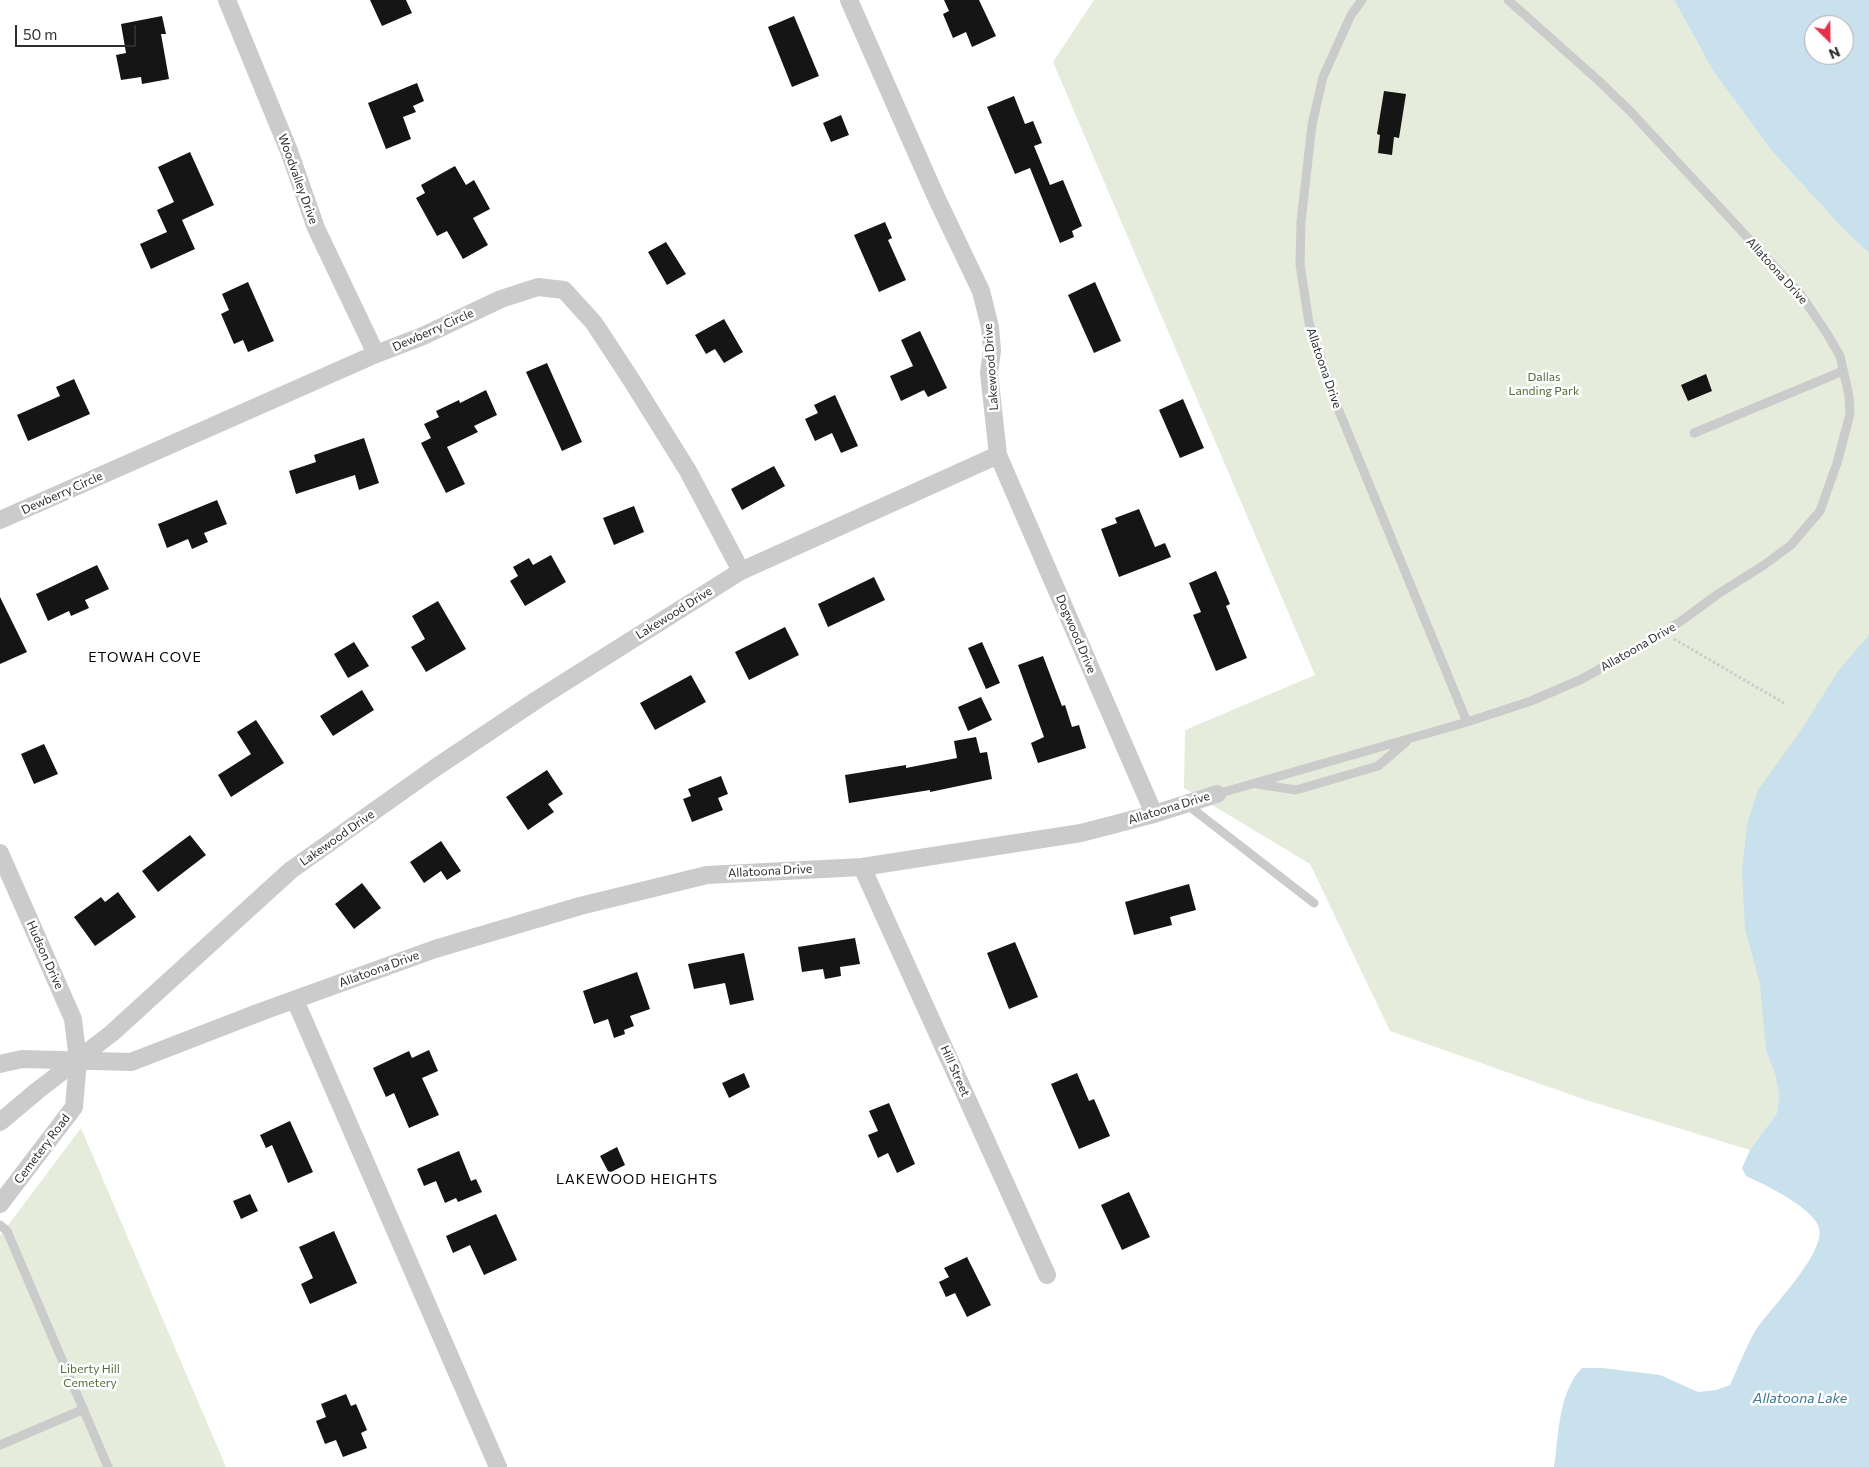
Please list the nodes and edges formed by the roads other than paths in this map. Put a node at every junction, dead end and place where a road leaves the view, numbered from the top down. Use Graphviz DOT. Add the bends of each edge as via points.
graph roads {
  1 [pos="227,0"];
  2 [pos="849,0"];
  3 [pos="1362,0"];
  4 [pos="1508,0"];
  5 [pos="376,354"];
  6 [pos="1843,371"];
  7 [pos="1694,433"];
  8 [pos="998,455"];
  9 [pos="0,520"];
  10 [pos="741,571"];
  11 [pos="1467,722"];
  12 [pos="1409,739"];
  13 [pos="1254,783"];
  14 [pos="1217,794"];
  15 [pos="1184,803"];
  16 [pos="1154,814"];
  17 [pos="0,853"];
  18 [pos="862,866"];
  19 [pos="1314,903"];
  20 [pos="295,1000"];
  21 [pos="78,1060"];
  22 [pos="0,1064"];
  23 [pos="0,1122"];
  24 [pos="0,1204"];
  25 [pos="0,1225"];
  26 [pos="1047,1275"];
  27 [pos="84,1410"];
  28 [pos="0,1445"];
  29 [pos="108,1467"];
  30 [pos="498,1467"];
  1 -- 5 [label="street, Woodvalley Drive" via="316,228"];
  2 -- 8 [label="street, Lakewood Drive" via="981,291 990,327 989,374"];
  3 -- 11 [label="lane, Allatoona Drive" via="1351,15 1323,77 1312,125 1301,221 1300,264 1309,323 1339,411"];
  4 -- 6 [label="lane, Allatoona Drive" via="1630,111 1801,295 1840,356"];
  5 -- 9 [label="street, Dewberry Circle"];
  5 -- 10 [label="street, Dewberry Circle" via="423,336 500,299 538,287 564,290 594,323 632,381 688,471"];
  6 -- 7 [label="lane"];
  6 -- 11 [label="lane, Allatoona Drive" via="1850,414 1837,463 1820,510 1791,545 1663,633 1582,679 1531,701"];
  8 -- 10 [label="street, Lakewood Drive"];
  8 -- 16 [label="street, Dogwood Drive"];
  10 -- 21 [label="street, Lakewood Drive" via="538,699 292,870"];
  11 -- 12 [label="lane, Allatoona Drive"];
  12 -- 13 [label="lane"];
  12 -- 13 [label="lane, Allatoona Drive" via="1378,766 1296,790"];
  13 -- 14 [label="lane, Allatoona Drive"];
  14 -- 15 [label="street, Allatoona Drive"];
  15 -- 16 [label="street, Allatoona Drive"];
  15 -- 19 [label="lane"];
  16 -- 18 [label="street, Allatoona Drive" via="1082,833"];
  17 -- 21 [label="street, Hudson Drive" via="73,1019"];
  18 -- 20 [label="street, Allatoona Drive" via="707,875 580,906 444,946"];
  18 -- 26 [label="street, Hill Street"];
  20 -- 21 [label="street, Allatoona Drive" via="131,1062"];
  20 -- 30 [label="street"];
  21 -- 22 [label="street, Allatoona Drive" via="22,1059"];
  21 -- 23 [label="street, Lakewood Drive"];
  21 -- 24 [label="street, Cemetery Road" via="74,1107"];
  25 -- 27 [label="lane" via="7,1231"];
  27 -- 28 [label="lane"];
  27 -- 29 [label="lane"];
}
